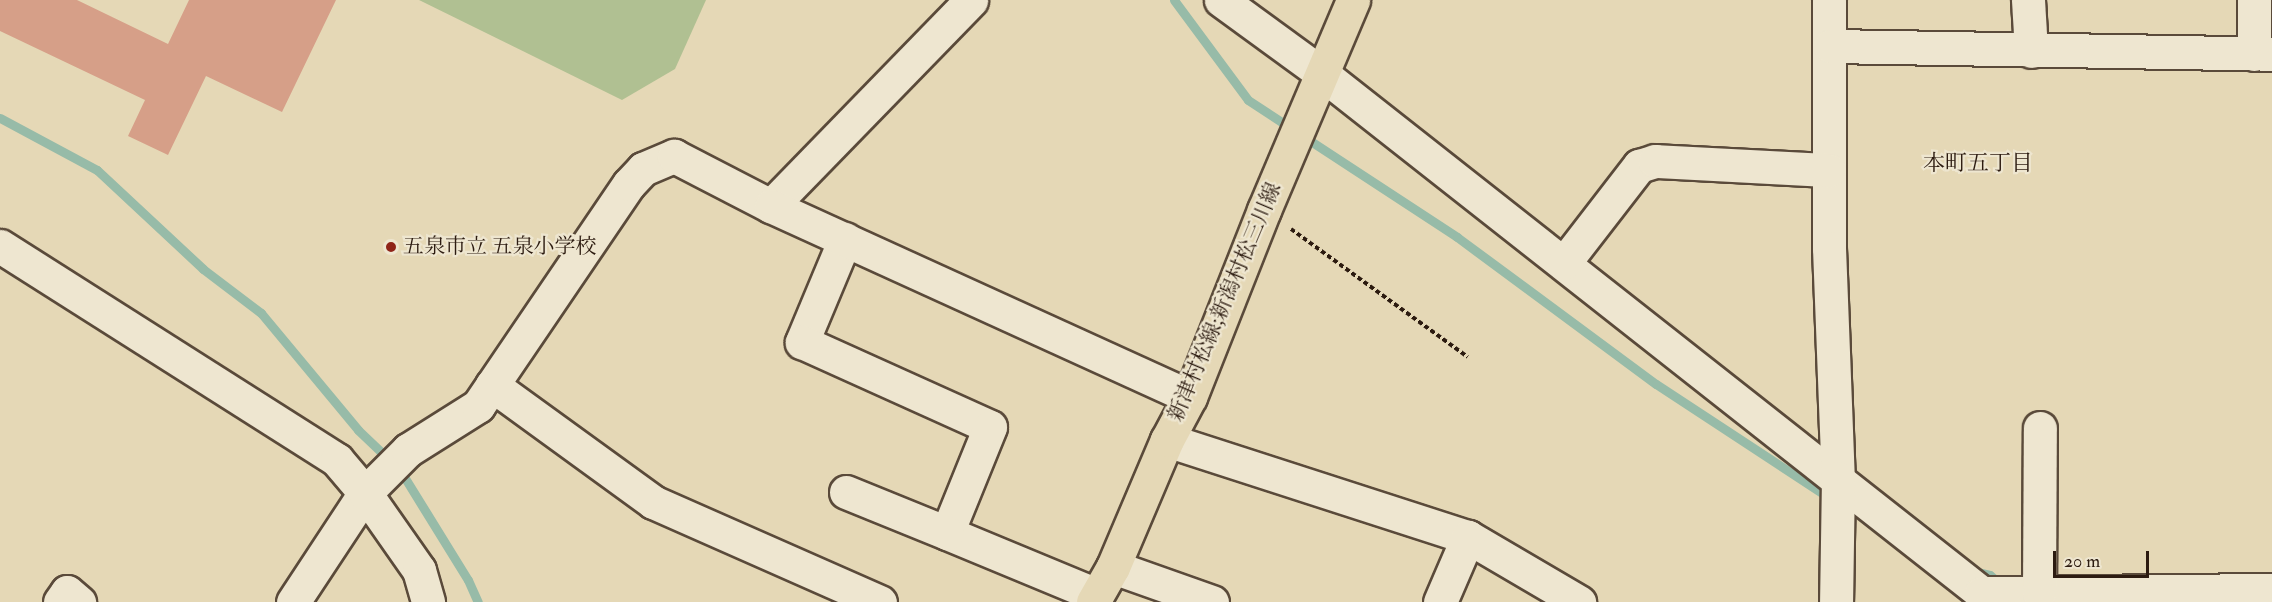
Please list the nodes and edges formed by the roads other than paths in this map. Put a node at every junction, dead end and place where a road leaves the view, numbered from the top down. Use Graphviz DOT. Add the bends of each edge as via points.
graph roads {
  1 [pos="970,0"];
  2 [pos="1221,0"];
  3 [pos="1353,0"];
  4 [pos="1829,0"];
  5 [pos="2028,0"];
  6 [pos="2254,0"];
  7 [pos="1830,46"];
  8 [pos="2031,51"];
  9 [pos="2263,54"];
  10 [pos="1321,72"];
  11 [pos="1829,170"];
  12 [pos="771,206"];
  13 [pos="845,239"];
  14 [pos="0,246"];
  15 [pos="1564,263"];
  16 [pos="492,385"];
  17 [pos="1190,397"];
  18 [pos="2040,428"];
  19 [pos="1167,440"];
  20 [pos="1838,478"];
  21 [pos="846,492"];
  22 [pos="365,493"];
  23 [pos="947,533"];
  24 [pos="1467,537"];
  25 [pos="1113,567"];
  26 [pos="2272,590"];
  27 [pos="2040,593"];
  28 [pos="1987,597"];
  29 [pos="1095,598"];
  30 [pos="60,602"];
  31 [pos="79,602"];
  32 [pos="293,602"];
  33 [pos="428,602"];
  34 [pos="880,602"];
  35 [pos="1212,602"];
  36 [pos="1440,602"];
  37 [pos="1579,602"];
  38 [pos="1836,602"];
  1 -- 12 [label="street"];
  2 -- 10 [label="street"];
  3 -- 10 [label="main road, 新津村松線;新潟村松三川線"];
  4 -- 7 [label="street"];
  5 -- 8 [label="street"];
  6 -- 9 [label="street"];
  7 -- 8 [label="street"];
  7 -- 11 [label="street"];
  8 -- 9 [label="street"];
  10 -- 15 [label="street"];
  10 -- 17 [label="main road, 新津村松線;新潟村松三川線"];
  11 -- 15 [label="street" via="1655,161 1639,166"];
  11 -- 20 [label="street"];
  12 -- 13 [label="street"];
  12 -- 16 [label="street" via="674,156 643,169"];
  13 -- 17 [label="street"];
  13 -- 23 [label="street" via="802,342 990,427"];
  14 -- 22 [label="street" via="337,460"];
  15 -- 20 [label="street"];
  16 -- 22 [label="street" via="478,406 408,450"];
  16 -- 34 [label="street" via="653,502"];
  17 -- 19 [label="main road, 新津村松線;新潟村松三川線"];
  18 -- 27 [label="street"];
  19 -- 24 [label="street"];
  19 -- 25 [label="main road, 新津村松線;新潟村松三川線"];
  20 -- 28 [label="street"];
  20 -- 38 [label="street"];
  21 -- 23 [label="street"];
  22 -- 32 [label="street"];
  22 -- 33 [label="street" via="419,570"];
  23 -- 29 [label="street"];
  24 -- 36 [label="street"];
  24 -- 37 [label="street"];
  25 -- 29 [label="main road, 新津村松線;新潟村松三川線"];
  25 -- 35 [label="street"];
  26 -- 27 [label="street"];
  27 -- 28 [label="street"];
  30 -- 31 [label="street" via="67,592"];
}
